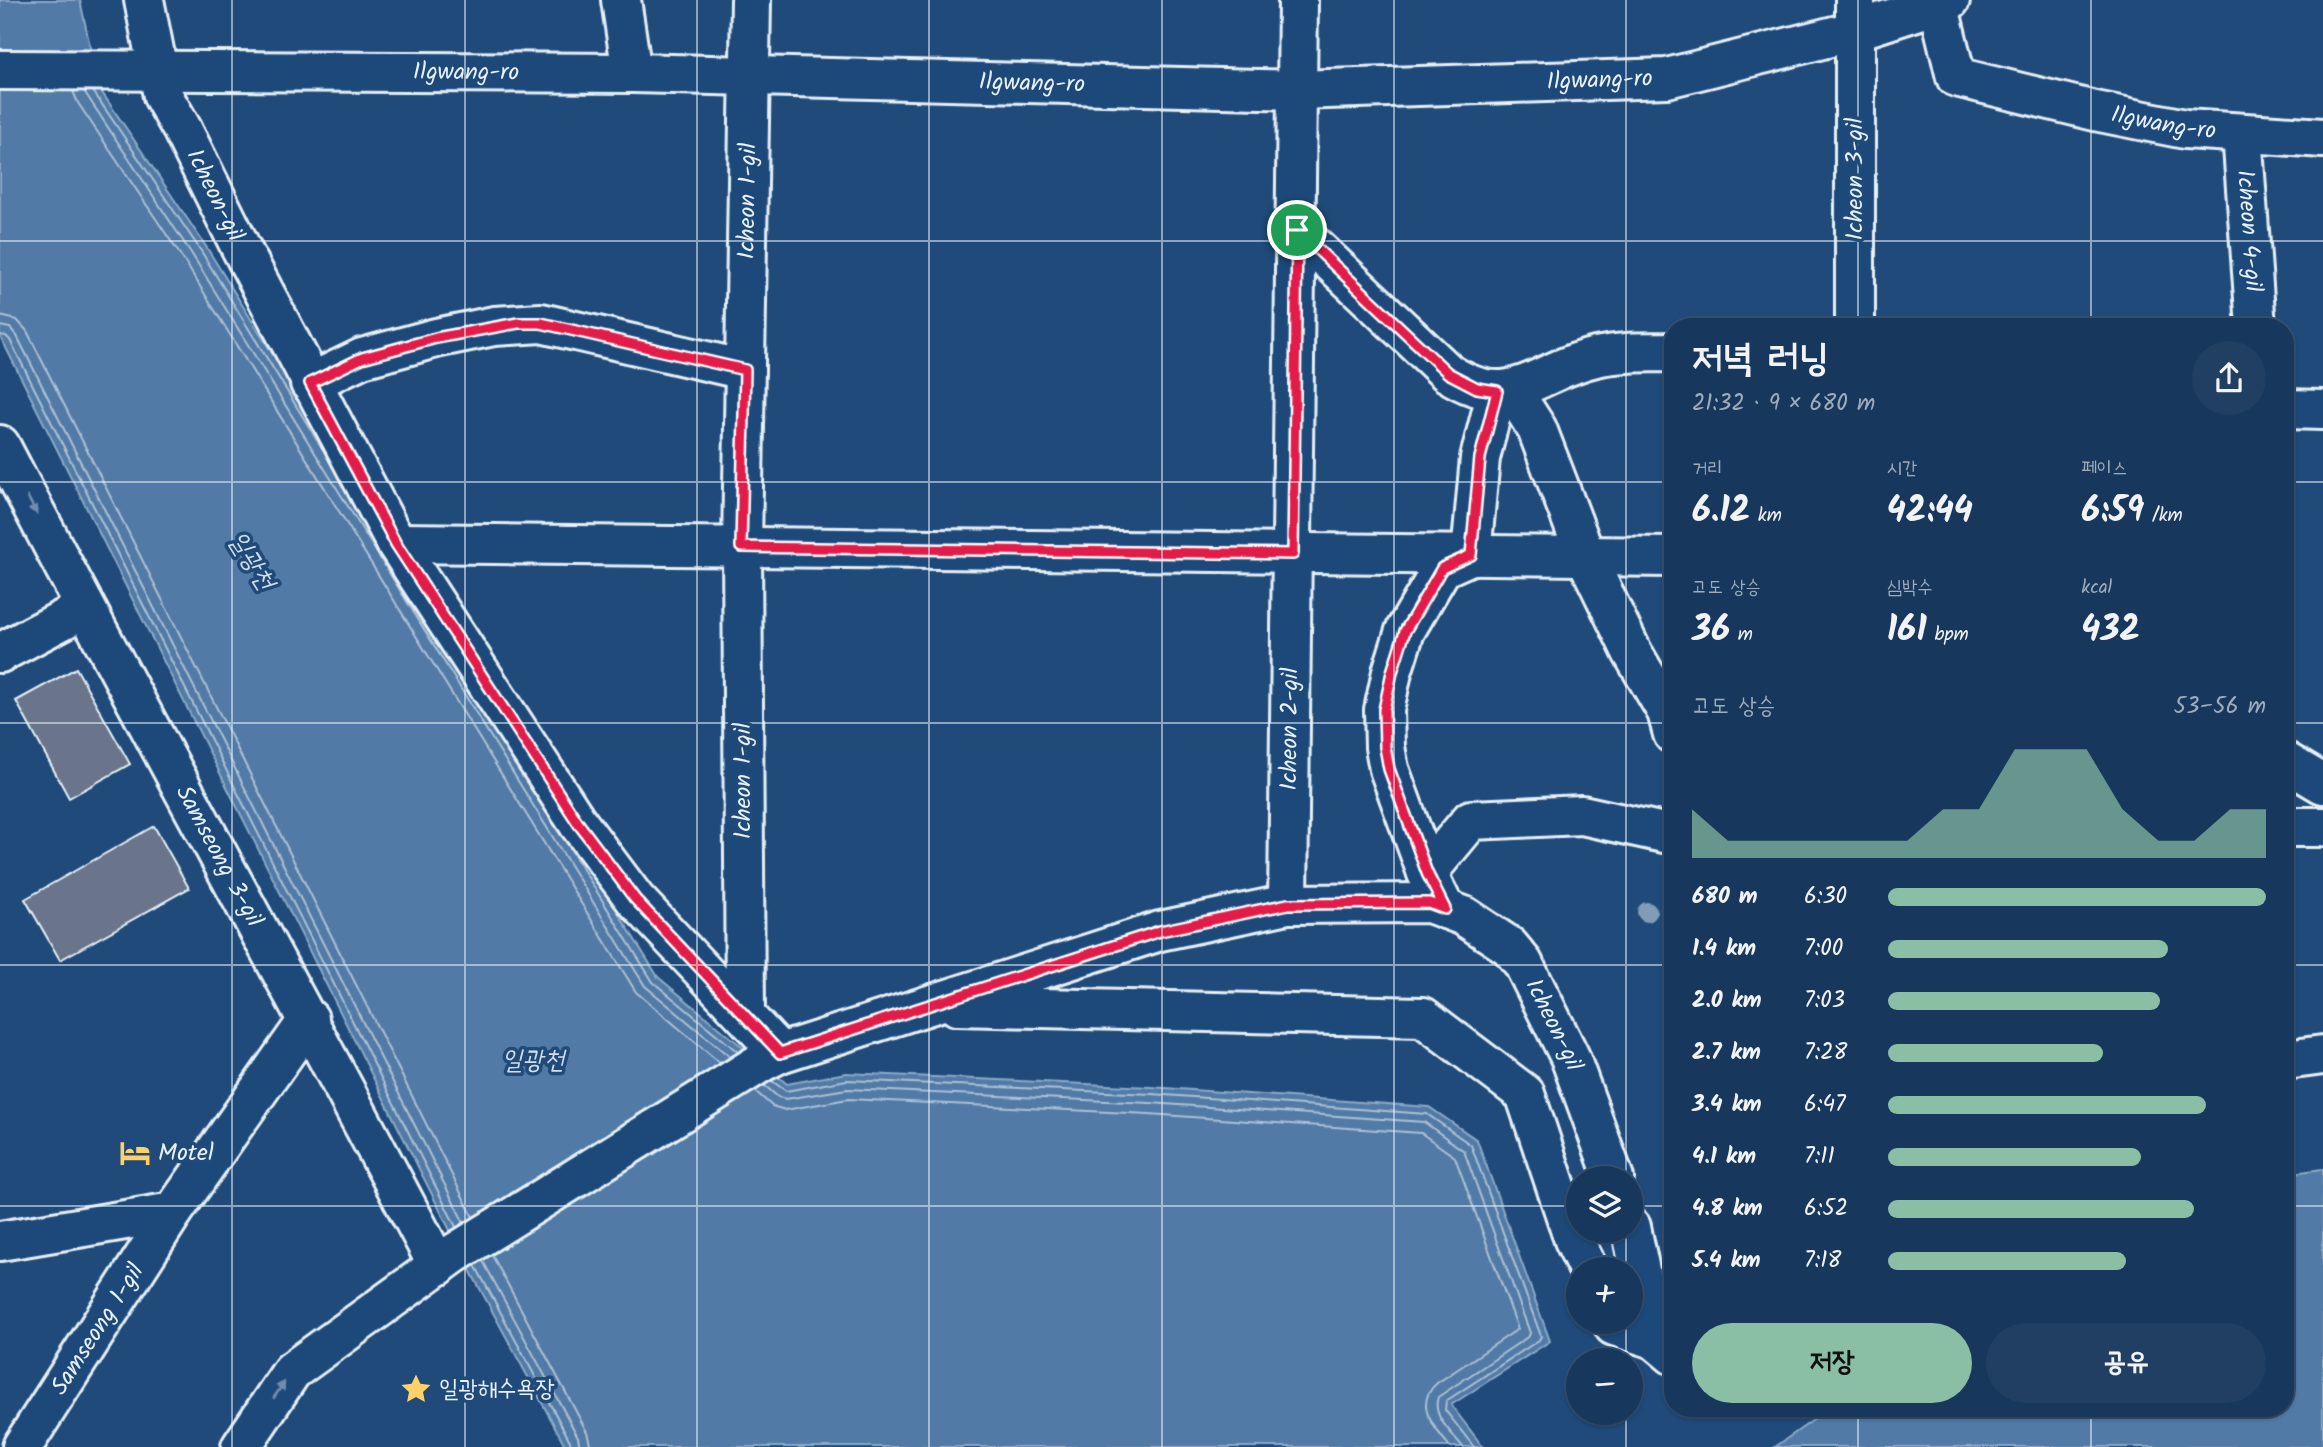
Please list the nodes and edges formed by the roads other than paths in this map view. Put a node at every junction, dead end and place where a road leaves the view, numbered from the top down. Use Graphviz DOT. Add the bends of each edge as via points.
graph roads {
  1 [pos="144,0"];
  2 [pos="621,0"];
  3 [pos="751,0"];
  4 [pos="1298,0"];
  5 [pos="1944,2"];
  6 [pos="1855,15"];
  7 [pos="0,70"];
  8 [pos="156,71"];
  9 [pos="632,73"];
  10 [pos="750,75"];
  11 [pos="1297,90"];
  12 [pos="2242,133"];
  13 [pos="2323,138"];
  14 [pos="1297,230"];
  15 [pos="1855,318"];
  16 [pos="2255,318"];
  17 [pos="1664,352"];
  18 [pos="745,370"];
  19 [pos="310,383"];
  20 [pos="1505,391"];
  21 [pos="2294,409"];
  22 [pos="2323,410"];
  23 [pos="0,445"];
  24 [pos="396,544"];
  25 [pos="741,547"];
  26 [pos="1293,554"];
  27 [pos="1471,555"];
  28 [pos="1586,557"];
  29 [pos="1664,557"];
  30 [pos="85,608"];
  31 [pos="0,653"];
  32 [pos="1664,707"];
  33 [pos="2294,767"];
  34 [pos="2323,784"];
  35 [pos="2294,827"];
  36 [pos="2323,827"];
  37 [pos="1664,833"];
  38 [pos="1427,873"];
  39 [pos="1288,904"];
  40 [pos="1445,909"];
  41 [pos="926,1006"];
  42 [pos="745,1015"];
  43 [pos="309,1019"];
  44 [pos="2323,1055"];
  45 [pos="771,1057"];
  46 [pos="2294,1059"];
  47 [pos="1610,1166"];
  48 [pos="173,1212"];
  49 [pos="0,1241"];
  50 [pos="1635,1243"];
  51 [pos="1582,1257"];
  52 [pos="447,1260"];
  53 [pos="1633,1334"];
  54 [pos="1663,1347"];
  55 [pos="22,1447"];
  56 [pos="241,1447"];
  1 -- 8 [label="street, Icheon-gil"];
  2 -- 9 [label="street"];
  3 -- 10 [label="street, Icheon 1-gil"];
  4 -- 11 [label="street, Icheon 2-gil"];
  5 -- 6 [label="street, Ilgwang-ro"];
  5 -- 12 [label="street, Ilgwang-ro" via="1955,77 2185,129"];
  6 -- 11 [label="street, Ilgwang-ro" via="1667,78"];
  6 -- 15 [label="street, Icheon 3-gil"];
  7 -- 8 [label="street, Ilgwang-ro"];
  8 -- 9 [label="street, Ilgwang-ro"];
  8 -- 19 [label="street, Icheon-gil" via="163,96"];
  9 -- 10 [label="street, Ilgwang-ro"];
  10 -- 11 [label="street, Ilgwang-ro"];
  10 -- 18 [label="street, Icheon 1-gil"];
  11 -- 14 [label="street, Icheon 2-gil"];
  12 -- 13 [label="street, Icheon 4-gil"];
  12 -- 16 [label="street, Icheon 4-gil"];
  14 -- 20 [label="street" via="1448,373 1477,388"];
  14 -- 26 [label="street, Icheon 2-gil"];
  17 -- 20 [label="street" via="1597,356"];
  18 -- 19 [label="street" via="541,323 494,326 436,338 362,358"];
  18 -- 25 [label="street, Icheon 1-gil"];
  19 -- 24 [label="street, Icheon-gil"];
  20 -- 27 [label="street" via="1480,458"];
  20 -- 28 [label="street" via="1537,429"];
  21 -- 22 [label="street"];
  23 -- 30 [label="street, Samseong 3-gil, one-way"];
  24 -- 25 [label="street"];
  24 -- 42 [label="street, Icheon-gil" via="578,823 635,899"];
  25 -- 26 [label="street"];
  25 -- 42 [label="street, Icheon 1-gil"];
  26 -- 27 [label="street"];
  26 -- 39 [label="street, Icheon 2-gil"];
  27 -- 28 [label="street"];
  27 -- 38 [label="street" via="1442,568 1405,631 1384,710 1389,769"];
  28 -- 29 [label="street"];
  28 -- 32 [label="street"];
  30 -- 31 [label="street"];
  30 -- 43 [label="street, Samseong 3-gil"];
  33 -- 34 [label="street"];
  35 -- 36 [label="street"];
  37 -- 38 [label="street" via="1582,816 1471,820"];
  38 -- 40 [label="street"];
  39 -- 40 [label="street, Icheon-gil" via="1429,903"];
  39 -- 41 [label="street, Icheon-gil" via="1160,931"];
  40 -- 47 [label="street, Icheon-gil" via="1509,946 1523,963 1570,1057"];
  41 -- 45 [label="street, Icheon-gil"];
  41 -- 51 [label="street" via="1423,1017 1525,1094"];
  42 -- 45 [label="street, Icheon-gil"];
  43 -- 48 [label="street, Samseong 1-gil"];
  43 -- 52 [label="street, Samseong 3-gil"];
  44 -- 46 [label="street"];
  45 -- 52 [label="street"];
  48 -- 49 [label="street"];
  48 -- 55 [label="street, Samseong 1-gil"];
  50 -- 54 [label="street"];
  56 -- 52 [label="street, one-way" via="292,1371"];
  53 -- 54 [label="street"];
}
